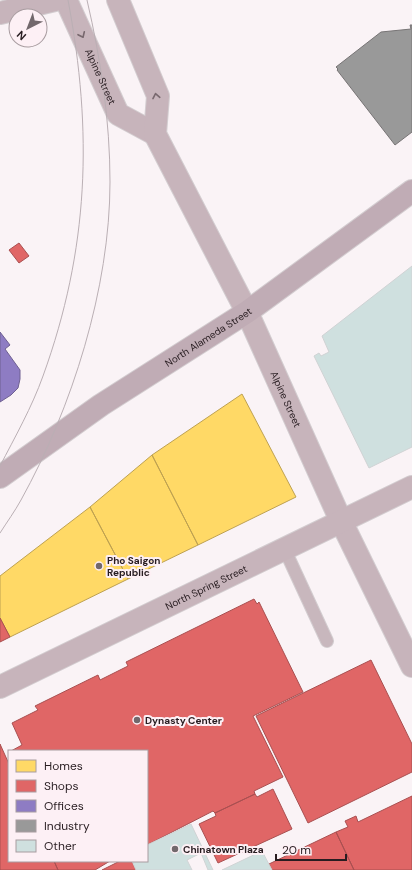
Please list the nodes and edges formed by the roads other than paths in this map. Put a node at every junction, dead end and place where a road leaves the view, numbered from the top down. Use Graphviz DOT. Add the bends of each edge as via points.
graph roads {
  1 [pos="55,0"];
  2 [pos="66,0"];
  3 [pos="118,0"];
  4 [pos="0,13"];
  5 [pos="155,134"];
  6 [pos="412,191"];
  7 [pos="247,312"];
  8 [pos="0,477"];
  9 [pos="412,487"];
  10 [pos="341,521"];
  11 [pos="284,548"];
  12 [pos="327,641"];
  13 [pos="412,666"];
  14 [pos="0,687"];
  1 -- 4 [label="street"];
  2 -- 5 [label="street, Alpine Street, one-way" via="118,114"];
  5 -- 3 [label="street, one-way" via="158,96"];
  5 -- 7 [label="street, Alpine Street"];
  6 -- 7 [label="main road, North Alameda Street"];
  7 -- 8 [label="main road, North Alameda Street" via="101,405"];
  7 -- 10 [label="street, Alpine Street"];
  9 -- 10 [label="street, North Spring Street"];
  10 -- 11 [label="street, North Spring Street"];
  10 -- 13 [label="street, Alpine Street"];
  11 -- 12 [label="lane"];
  11 -- 14 [label="street, North Spring Street"];
}
